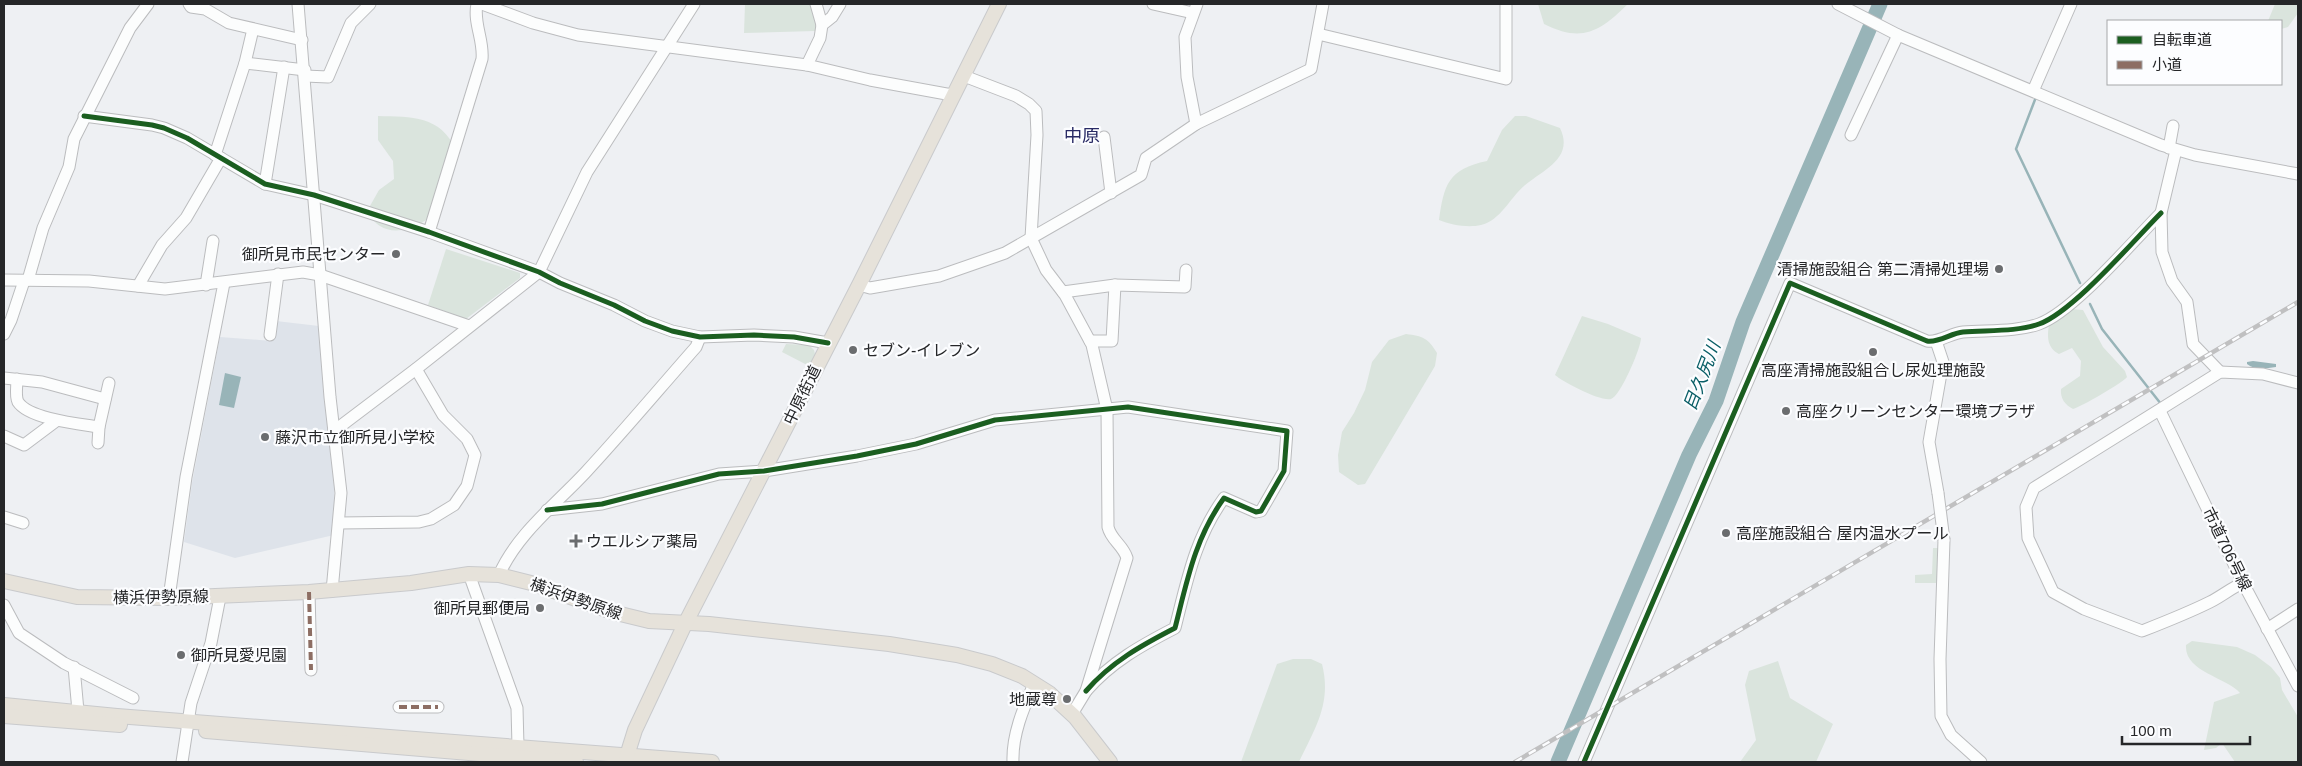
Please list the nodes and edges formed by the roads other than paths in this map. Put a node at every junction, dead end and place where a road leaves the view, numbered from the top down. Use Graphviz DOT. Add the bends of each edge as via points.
graph roads {
  1 [pos="148,4"];
  2 [pos="189,4"];
  3 [pos="298,4"];
  4 [pos="370,4"];
  5 [pos="478,4"];
  6 [pos="482,4"];
  7 [pos="706,4"];
  8 [pos="816,4"];
  9 [pos="840,4"];
  10 [pos="999,4"];
  11 [pos="1153,4"];
  12 [pos="1323,4"];
  13 [pos="1506,4"];
  14 [pos="1838,4"];
  15 [pos="2071,4"];
  16 [pos="689,8"];
  17 [pos="1195,8"];
  18 [pos="822,25"];
  19 [pos="253,29"];
  20 [pos="1318,34"];
  21 [pos="1896,34"];
  22 [pos="302,40"];
  23 [pos="667,46"];
  24 [pos="245,62"];
  25 [pos="807,65"];
  26 [pos="284,67"];
  27 [pos="305,73"];
  28 [pos="964,76"];
  29 [pos="2033,91"];
  30 [pos="952,95"];
  31 [pos="84,116"];
  32 [pos="1196,124"];
  33 [pos="2173,126"];
  34 [pos="1851,135"];
  35 [pos="1104,137"];
  36 [pos="2173,149"];
  37 [pos="218,157"];
  38 [pos="2298,174"];
  39 [pos="265,184"];
  40 [pos="1111,193"];
  41 [pos="314,195"];
  42 [pos="2160,213"];
  43 [pos="429,232"];
  44 [pos="1030,238"];
  45 [pos="213,241"];
  46 [pos="1186,270"];
  47 [pos="539,272"];
  48 [pos="278,274"];
  49 [pos="320,275"];
  50 [pos="4,280"];
  51 [pos="26,280"];
  52 [pos="224,283"];
  53 [pos="206,285"];
  54 [pos="859,285"];
  55 [pos="1115,285"];
  56 [pos="138,286"];
  57 [pos="1063,292"];
  58 [pos="469,326"];
  59 [pos="4,334"];
  60 [pos="270,335"];
  61 [pos="700,337"];
  62 [pos="1090,341"];
  63 [pos="1936,341"];
  64 [pos="828,343"];
  65 [pos="416,369"];
  66 [pos="2220,372"];
  67 [pos="4,378"];
  68 [pos="17,379"];
  69 [pos="109,382"];
  70 [pos="2298,383"];
  71 [pos="105,399"];
  72 [pos="1107,410"];
  73 [pos="2160,411"];
  74 [pos="56,420"];
  75 [pos="99,427"];
  76 [pos="334,431"];
  77 [pos="4,436"];
  78 [pos="98,443"];
  79 [pos="764,471"];
  80 [pos="548,510"];
  81 [pos="339,523"];
  82 [pos="469,574"];
  83 [pos="500,575"];
  84 [pos="4,581"];
  85 [pos="2243,583"];
  86 [pos="332,591"];
  87 [pos="309,592"];
  88 [pos="220,597"];
  89 [pos="169,598"];
  90 [pos="4,605"];
  91 [pos="2298,609"];
  92 [pos="685,624"];
  93 [pos="2267,629"];
  94 [pos="74,667"];
  95 [pos="311,670"];
  96 [pos="1034,684"];
  97 [pos="2298,686"];
  98 [pos="1086,690"];
  99 [pos="133,698"];
  100 [pos="4,705"];
  101 [pos="399,707"];
  102 [pos="438,707"];
  103 [pos="78,711"];
  104 [pos="1072,714"];
  105 [pos="4,716"];
  106 [pos="187,725"];
  107 [pos="520,755"];
  108 [pos="626,759"];
  109 [pos="182,762"];
  110 [pos="576,762"];
  111 [pos="712,762"];
  112 [pos="1013,762"];
  113 [pos="1110,762"];
  114 [pos="1584,762"];
  115 [pos="1981,762"];
  1 -- 31 [label="street" via="130,28"];
  2 -- 19 [label="street" via="229,23"];
  3 -- 22 [label="street"];
  4 -- 27 [label="street" via="351,23 328,77"];
  5 -- 43 [label="street" via="476,16 483,44 482,59"];
  6 -- 23 [label="street" via="562,31"];
  7 -- 16 [label="street"];
  8 -- 18 [label="street"];
  9 -- 18 [label="street"];
  10 -- 28 [label="main road, 中原街道"];
  11 -- 17 [label="street"];
  12 -- 20 [label="street"];
  13 -- 20 [label="street" via="1506,79"];
  14 -- 21 [label="street"];
  15 -- 29 [label="street"];
  16 -- 23 [label="street"];
  17 -- 32 [label="street" via="1185,37 1185,51"];
  18 -- 25 [label="street" via="820,38"];
  19 -- 22 [label="street"];
  19 -- 24 [label="street"];
  20 -- 32 [label="street" via="1311,69"];
  21 -- 29 [label="street"];
  21 -- 34 [label="street"];
  22 -- 27 [label="street"];
  23 -- 25 [label="street"];
  23 -- 47 [label="street" via="587,172"];
  24 -- 26 [label="street"];
  24 -- 37 [label="street"];
  25 -- 30 [label="street"];
  26 -- 27 [label="street"];
  26 -- 39 [label="street"];
  27 -- 41 [label="street"];
  28 -- 30 [label="main road, 中原街道"];
  28 -- 44 [label="street" via="1016,96 1036,111"];
  29 -- 36 [label="street"];
  30 -- 54 [label="main road, 中原街道"];
  31 -- 37 [label="street" via="164,128"];
  31 -- 51 [label="street" via="74,139 69,167 43,228"];
  32 -- 40 [label="street" via="1146,158 1141,175"];
  33 -- 36 [label="street"];
  35 -- 40 [label="street"];
  36 -- 38 [label="street"];
  36 -- 42 [label="street"];
  37 -- 39 [label="street"];
  37 -- 56 [label="street" via="186,218 162,245"];
  39 -- 41 [label="street"];
  40 -- 44 [label="street"];
  41 -- 43 [label="street"];
  41 -- 49 [label="street"];
  42 -- 63 [label="street" via="2079,295 2051,318 2025,327 1958,332"];
  42 -- 66 [label="street" via="2162,252 2172,281 2187,302 2193,344"];
  43 -- 47 [label="street"];
  44 -- 54 [label="street" via="1005,254 939,276 870,288"];
  44 -- 57 [label="street" via="1046,270"];
  45 -- 53 [label="street"];
  46 -- 55 [label="street" via="1185,287"];
  47 -- 58 [label="street"];
  47 -- 61 [label="street" via="645,321"];
  48 -- 49 [label="street" via="303,272"];
  48 -- 52 [label="street"];
  48 -- 60 [label="street"];
  49 -- 58 [label="street"];
  49 -- 76 [label="street"];
  50 -- 51 [label="street"];
  51 -- 56 [label="street"];
  51 -- 59 [label="street"];
  52 -- 53 [label="street"];
  52 -- 89 [label="street" via="186,477"];
  53 -- 56 [label="street" via="165,289"];
  54 -- 64 [label="main road, 中原街道"];
  55 -- 57 [label="street"];
  55 -- 62 [label="street" via="1112,341"];
  57 -- 62 [label="street"];
  58 -- 65 [label="street"];
  61 -- 64 [label="street" via="754,335"];
  61 -- 80 [label="street" via="690,354 586,472"];
  62 -- 72 [label="street"];
  63 -- 114 [label="street" via="1927,341 1790,283"];
  63 -- 115 [label="street, bridge" via="1943,362 1928,442 1944,540 1941,716 1951,735"];
  64 -- 79 [label="main road, 中原街道"];
  65 -- 76 [label="street"];
  65 -- 81 [label="street" via="443,415 472,446 474,458 467,486 454,505 431,519"];
  66 -- 70 [label="street" via="2263,374"];
  66 -- 73 [label="street"];
  67 -- 68 [label="street"];
  68 -- 71 [label="street"];
  68 -- 74 [label="street" via="17,401 44,417"];
  69 -- 71 [label="street"];
  71 -- 75 [label="street"];
  72 -- 79 [label="street" via="995,420 916,444"];
  72 -- 98 [label="street" via="1108,527 1109,534 1121,545 1127,558"];
  72 -- 98 [label="street" via="1148,408 1288,431 1287,451 1284,471 1261,511 1256,512 1224,498 1210,517 1192,562 1175,628 1132,650"];
  73 -- 85 [label="street, 市道706号線"];
  73 -- 85 [label="street" via="2034,488 2026,507 2028,538 2053,592 2142,631 2216,599 2229,588"];
  74 -- 75 [label="street"];
  74 -- 77 [label="street" via="24,445"];
  75 -- 78 [label="street"];
  76 -- 81 [label="street" via="341,493"];
  79 -- 80 [label="street" via="719,474 602,504"];
  79 -- 92 [label="main road, 中原街道"];
  80 -- 83 [label="street" via="506,560"];
  81 -- 86 [label="street"];
  82 -- 83 [label="main road, 横浜伊勢原線"];
  82 -- 86 [label="main road, 横浜伊勢原線"];
  82 -- 107 [label="street" via="517,708"];
  83 -- 92 [label="main road, 横浜伊勢原線" via="629,617"];
  84 -- 89 [label="main road, 横浜伊勢原線" via="76,596"];
  85 -- 93 [label="street, 市道706号線"];
  86 -- 87 [label="main road, 横浜伊勢原線"];
  87 -- 88 [label="main road, 横浜伊勢原線"];
  87 -- 95 [label="street"];
  88 -- 89 [label="main road, 横浜伊勢原線"];
  88 -- 106 [label="street" via="212,643 191,703"];
  90 -- 94 [label="street" via="19,633"];
  91 -- 93 [label="street"];
  92 -- 96 [label="main road, 横浜伊勢原線" via="761,629 957,655 992,664"];
  92 -- 108 [label="main road, 中原街道"];
  93 -- 97 [label="street, 市道706号線"];
  94 -- 99 [label="street"];
  94 -- 103 [label="street"];
  96 -- 104 [label="main road, 横浜伊勢原線"];
  96 -- 112 [label="street" via="1016,735"];
  98 -- 104 [label="street"];
  100 -- 103 [label="main road"];
  101 -- 102 [label="street"];
  103 -- 106 [label="main road"];
  104 -- 113 [label="main road, 横浜伊勢原線"];
  105 -- 106 [label="main road"];
  106 -- 107 [label="main road"];
  106 -- 109 [label="street"];
  107 -- 108 [label="main road"];
  107 -- 110 [label="main road"];
  108 -- 111 [label="main road"];
}
